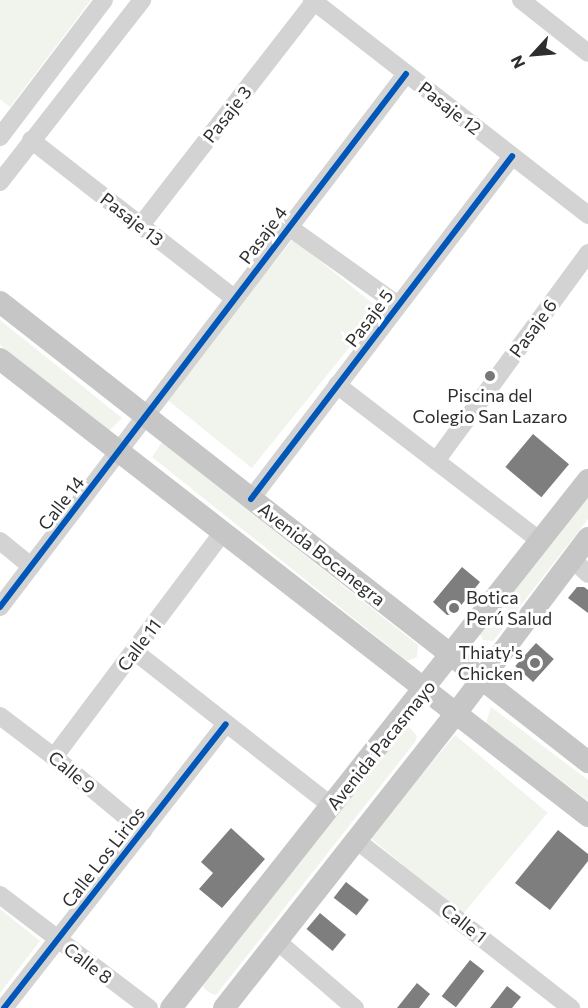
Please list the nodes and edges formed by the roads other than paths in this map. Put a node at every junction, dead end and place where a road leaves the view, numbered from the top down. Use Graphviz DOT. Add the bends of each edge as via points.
graph roads {
  1 [pos="104,0"];
  2 [pos="142,0"];
  3 [pos="521,0"];
  4 [pos="313,1"];
  5 [pos="588,53"];
  6 [pos="406,74"];
  7 [pos="3,125"];
  8 [pos="31,140"];
  9 [pos="512,156"];
  10 [pos="0,182"];
  11 [pos="588,215"];
  12 [pos="141,225"];
  13 [pos="289,226"];
  14 [pos="588,253"];
  15 [pos="234,298"];
  16 [pos="0,302"];
  17 [pos="398,305"];
  18 [pos="0,359"];
  19 [pos="337,385"];
  20 [pos="144,415"];
  21 [pos="120,452"];
  22 [pos="436,461"];
  23 [pos="588,480"];
  24 [pos="251,498"];
  25 [pos="223,532"];
  26 [pos="588,538"];
  27 [pos="540,541"];
  28 [pos="0,542"];
  29 [pos="32,566"];
  30 [pos="580,567"];
  31 [pos="0,607"];
  32 [pos="134,651"];
  33 [pos="451,656"];
  34 [pos="481,679"];
  35 [pos="425,689"];
  36 [pos="457,712"];
  37 [pos="0,716"];
  38 [pos="226,724"];
  39 [pos="54,757"];
  40 [pos="588,762"];
  41 [pos="332,806"];
  42 [pos="588,816"];
  43 [pos="142,831"];
  44 [pos="356,840"];
  45 [pos="0,895"];
  46 [pos="57,939"];
  47 [pos="277,941"];
  48 [pos="180,1005"];
  49 [pos="4,1008"];
  50 [pos="149,1008"];
  51 [pos="224,1008"];
  52 [pos="355,1008"];
  53 [pos="571,1008"];
  1 -- 7 [label="street"];
  2 -- 8 [label="street"];
  3 -- 5 [label="street"];
  4 -- 6 [label="street, Pasaje 12"];
  4 -- 12 [label="street, Pasaje 3"];
  6 -- 9 [label="street, Pasaje 12"];
  6 -- 13 [label="street, Pasaje 4"];
  8 -- 10 [label="street"];
  8 -- 12 [label="street, Pasaje 13"];
  9 -- 11 [label="street, Pasaje 12"];
  9 -- 17 [label="street, Pasaje 5"];
  12 -- 15 [label="street, Pasaje 13"];
  13 -- 15 [label="street, Pasaje 4"];
  13 -- 17 [label="street"];
  14 -- 22 [label="street, Pasaje 6"];
  15 -- 20 [label="street, Pasaje 4"];
  16 -- 20 [label="main road, Avenida Bocanegra"];
  17 -- 19 [label="street, Pasaje 5"];
  18 -- 21 [label="main road"];
  19 -- 22 [label="street"];
  19 -- 24 [label="street, Pasaje 5"];
  20 -- 21 [label="street, Calle 14"];
  20 -- 24 [label="main road, Avenida Bocanegra"];
  21 -- 25 [label="main road"];
  21 -- 29 [label="street, Calle 14"];
  22 -- 27 [label="street"];
  23 -- 27 [label="main road, Avenida Pacasmayo"];
  24 -- 33 [label="main road, Avenida Bocanegra"];
  25 -- 32 [label="street, Calle 11"];
  25 -- 35 [label="main road"];
  26 -- 30 [label="main road, Avenida Pacasmayo"];
  27 -- 33 [label="main road, Avenida Pacasmayo"];
  28 -- 29 [label="street"];
  29 -- 31 [label="street, Calle 14"];
  30 -- 34 [label="main road, Avenida Pacasmayo"];
  32 -- 38 [label="street"];
  32 -- 39 [label="street, Calle 11"];
  33 -- 34 [label="main road, Avenida Bocanegra"];
  33 -- 35 [label="main road, Avenida Pacasmayo"];
  34 -- 36 [label="main road, Avenida Pacasmayo"];
  34 -- 40 [label="main road, Avenida Bocanegra"];
  35 -- 36 [label="main road"];
  35 -- 41 [label="main road, Avenida Pacasmayo"];
  36 -- 42 [label="main road"];
  36 -- 44 [label="main road, Avenida Pacasmayo"];
  37 -- 39 [label="street, Calle 9"];
  38 -- 41 [label="street"];
  38 -- 43 [label="street, Calle Los Lirios"];
  39 -- 43 [label="street, Calle 9"];
  41 -- 48 [label="main road, Avenida Pacasmayo"];
  43 -- 46 [label="street, Calle Los Lirios"];
  44 -- 47 [label="main road, Avenida Pacasmayo"];
  44 -- 53 [label="street, Calle 1"];
  45 -- 46 [label="street, Calle 8"];
  46 -- 49 [label="street, Calle Los Lirios"];
  46 -- 50 [label="street, Calle 8"];
  47 -- 51 [label="main road, Avenida Pacasmayo"];
  47 -- 52 [label="street"];
}
